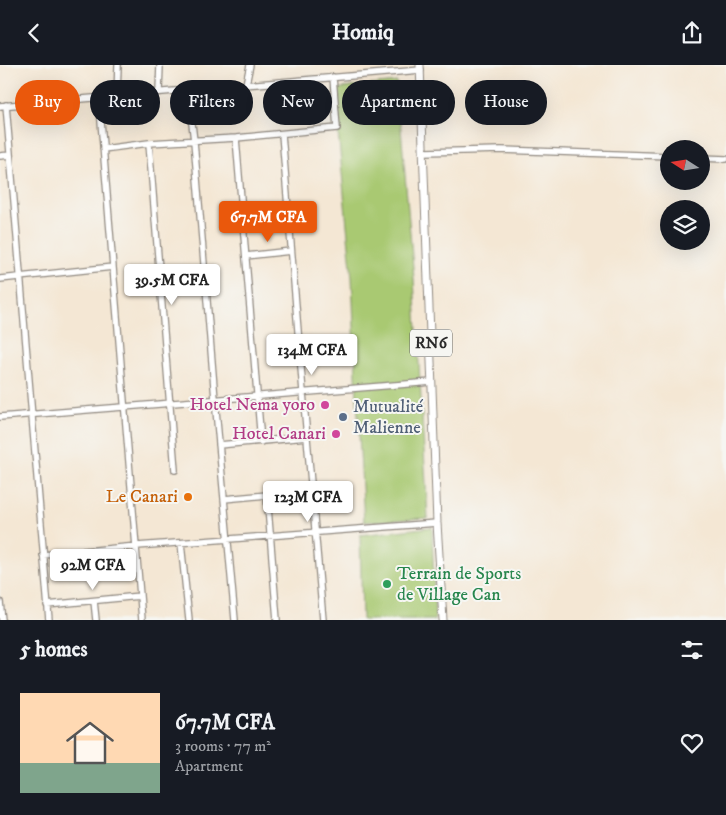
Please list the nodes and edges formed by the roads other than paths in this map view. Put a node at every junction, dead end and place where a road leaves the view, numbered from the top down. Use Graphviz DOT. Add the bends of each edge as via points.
graph roads {
  1 [pos="118,65"];
  2 [pos="160,65"];
  3 [pos="250,65"];
  4 [pos="421,67"];
  5 [pos="333,77"];
  6 [pos="118,80"];
  7 [pos="159,80"];
  8 [pos="247,80"];
  9 [pos="253,83"];
  10 [pos="90,98"];
  11 [pos="3,106"];
  12 [pos="101,125"];
  13 [pos="192,125"];
  14 [pos="282,134"];
  15 [pos="236,138"];
  16 [pos="194,141"];
  17 [pos="148,143"];
  18 [pos="103,149"];
  19 [pos="424,152"];
  20 [pos="10,155"];
  21 [pos="0,156"];
  22 [pos="660,156"];
  23 [pos="710,158"];
  24 [pos="726,159"];
  25 [pos="292,251"];
  26 [pos="246,255"];
  27 [pos="113,267"];
  28 [pos="20,277"];
  29 [pos="0,279"];
  30 [pos="432,382"];
  31 [pos="302,392"];
  32 [pos="258,396"];
  33 [pos="215,399"];
  34 [pos="170,402"];
  35 [pos="124,407"];
  36 [pos="32,414"];
  37 [pos="0,417"];
  38 [pos="307,437"];
  39 [pos="261,441"];
  40 [pos="219,445"];
  41 [pos="175,470"];
  42 [pos="312,491"];
  43 [pos="267,495"];
  44 [pos="224,499"];
  45 [pos="437,523"];
  46 [pos="315,533"];
  47 [pos="270,537"];
  48 [pos="227,539"];
  49 [pos="180,543"];
  50 [pos="136,546"];
  51 [pos="43,555"];
  52 [pos="140,596"];
  53 [pos="94,601"];
  54 [pos="0,602"];
  55 [pos="47,605"];
  56 [pos="2,620"];
  57 [pos="48,620"];
  58 [pos="96,620"];
  59 [pos="142,620"];
  60 [pos="189,620"];
  61 [pos="235,620"];
  62 [pos="277,620"];
  63 [pos="323,620"];
  64 [pos="443,620"];
  1 -- 6 [label="street"];
  2 -- 7 [label="street"];
  3 -- 8 [label="street"];
  4 -- 5 [label="street"];
  4 -- 19 [label="main road, RN6"];
  5 -- 9 [label="street"];
  5 -- 14 [label="street" via="337,128"];
  10 -- 11 [label="street"];
  11 -- 20 [label="street"];
  12 -- 18 [label="street"];
  13 -- 16 [label="street"];
  14 -- 15 [label="street"];
  14 -- 25 [label="street"];
  15 -- 16 [label="street"];
  15 -- 26 [label="street"];
  16 -- 17 [label="street"];
  16 -- 33 [label="street"];
  17 -- 18 [label="street"];
  17 -- 34 [label="street"];
  18 -- 27 [label="street"];
  19 -- 22 [label="street" via="501,149"];
  19 -- 30 [label="main road, RN6"];
  20 -- 21 [label="street"];
  20 -- 28 [label="street"];
  23 -- 24 [label="street"];
  25 -- 26 [label="street"];
  25 -- 31 [label="street"];
  26 -- 32 [label="street"];
  27 -- 28 [label="street"];
  27 -- 35 [label="street"];
  28 -- 29 [label="street"];
  28 -- 36 [label="street"];
  30 -- 31 [label="street"];
  30 -- 45 [label="main road, RN6"];
  31 -- 32 [label="street"];
  31 -- 38 [label="street"];
  32 -- 33 [label="street"];
  32 -- 39 [label="street"];
  33 -- 34 [label="street"];
  33 -- 40 [label="street"];
  34 -- 35 [label="street"];
  34 -- 41 [label="street"];
  35 -- 36 [label="street"];
  35 -- 50 [label="street"];
  36 -- 37 [label="street"];
  36 -- 51 [label="street"];
  38 -- 39 [label="street"];
  38 -- 42 [label="street"];
  39 -- 40 [label="street"];
  40 -- 44 [label="street"];
  42 -- 43 [label="street"];
  42 -- 46 [label="street"];
  43 -- 44 [label="street"];
  43 -- 47 [label="street"];
  44 -- 48 [label="street"];
  45 -- 46 [label="street"];
  45 -- 64 [label="main road, RN6"];
  46 -- 47 [label="street"];
  46 -- 63 [label="street"];
  47 -- 48 [label="street"];
  47 -- 62 [label="street"];
  48 -- 49 [label="street"];
  48 -- 61 [label="street"];
  49 -- 50 [label="street"];
  49 -- 60 [label="street"];
  50 -- 51 [label="street"];
  50 -- 52 [label="street"];
  51 -- 55 [label="street"];
  52 -- 53 [label="street"];
  52 -- 59 [label="street"];
  53 -- 55 [label="street"];
  53 -- 58 [label="street"];
  54 -- 56 [label="street"];
  55 -- 57 [label="street"];
}
